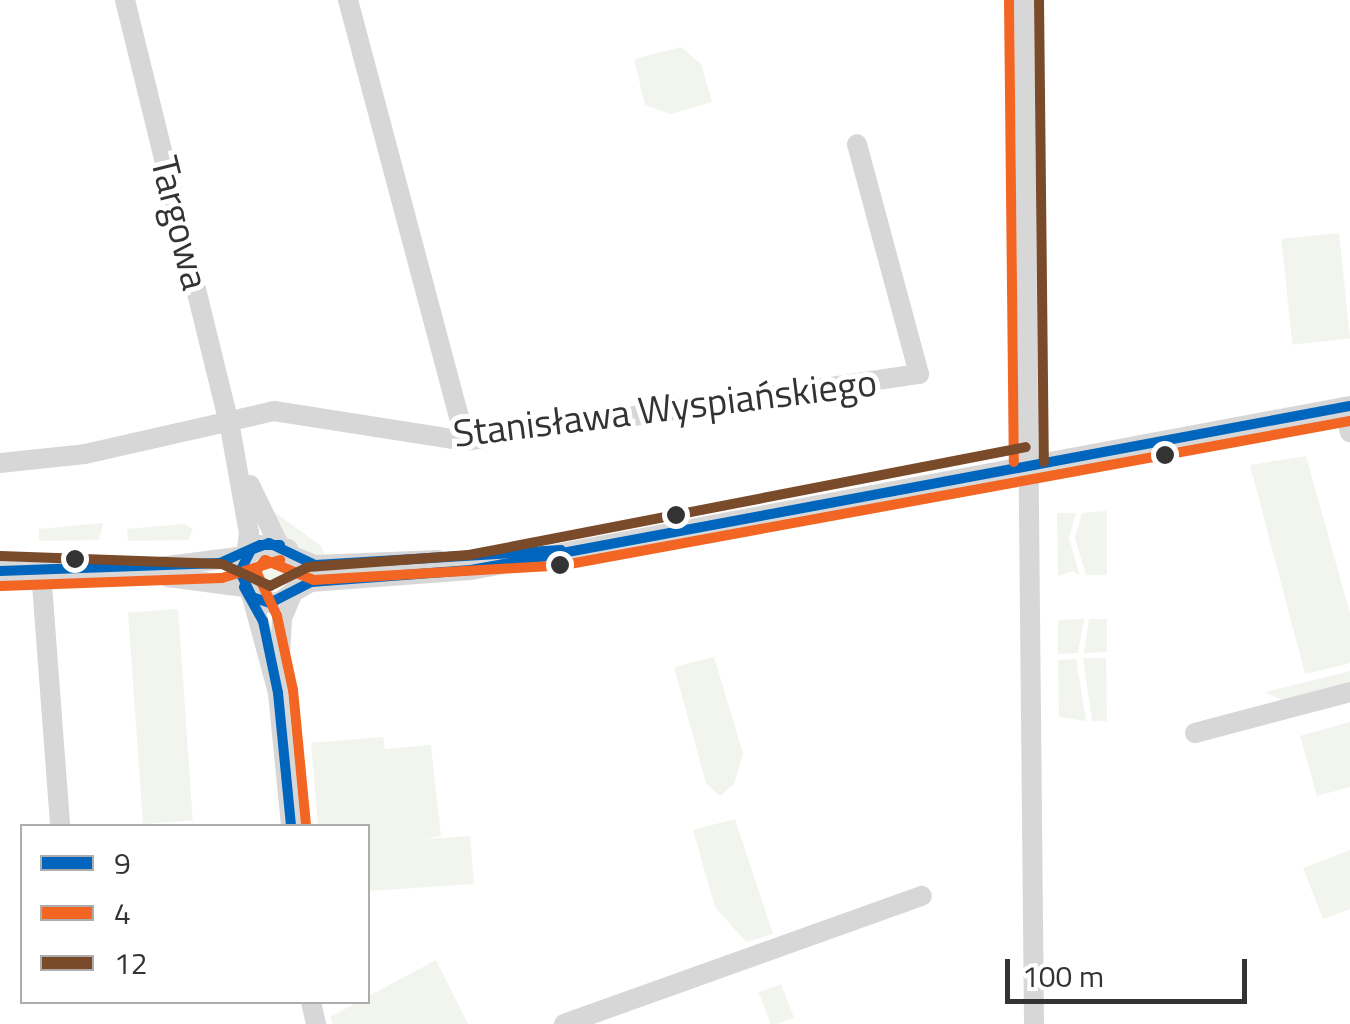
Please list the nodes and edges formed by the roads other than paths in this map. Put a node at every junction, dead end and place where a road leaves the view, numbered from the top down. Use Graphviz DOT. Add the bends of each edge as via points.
graph roads {
  1 [pos="125,0"];
  2 [pos="348,0"];
  3 [pos="1024,0"];
  4 [pos="857,144"];
  5 [pos="1347,407"];
  6 [pos="229,422"];
  7 [pos="1350,432"];
  8 [pos="465,441"];
  9 [pos="234,446"];
  10 [pos="1029,462"];
  11 [pos="0,463"];
  12 [pos="561,550"];
  13 [pos="287,551"];
  14 [pos="246,556"];
  15 [pos="0,570"];
  16 [pos="41,571"];
  17 [pos="127,571"];
  18 [pos="248,592"];
  19 [pos="292,592"];
  20 [pos="1350,692"];
  21 [pos="278,693"];
  22 [pos="1196,733"];
  23 [pos="60,824"];
  24 [pos="292,824"];
  25 [pos="922,896"];
  26 [pos="564,1024"];
  27 [pos="1034,1024"];
  1 -- 6 [label="street, Targowa"];
  2 -- 8 [label="street"];
  3 -- 10 [label="street"];
  4 -- 8 [label="street, Stanisława Wyspiańskiego" via="919,374"];
  5 -- 7 [label="street"];
  5 -- 10 [label="street"];
  6 -- 8 [label="street, Stanisława Wyspiańskiego" via="292,412"];
  6 -- 9 [label="street, Targowa"];
  6 -- 11 [label="street, Stanisława Wyspiańskiego" via="85,454"];
  9 -- 13 [label="street, Targowa"];
  9 -- 14 [label="street, Targowa" via="249,533"];
  10 -- 12 [label="street"];
  10 -- 27 [label="street"];
  12 -- 13 [label="street" via="362,564 314,564"];
  12 -- 19 [label="street" via="472,570 332,578"];
  13 -- 14 [label="street" via="260,545"];
  13 -- 19 [label="street" via="300,573"];
  14 -- 17 [label="street"];
  14 -- 18 [label="street"];
  15 -- 16 [label="street"];
  16 -- 17 [label="street"];
  16 -- 23 [label="street"];
  17 -- 18 [label="street"];
  18 -- 19 [label="street" via="270,602"];
  18 -- 21 [label="street"];
  19 -- 21 [label="street" via="281,626"];
  20 -- 22 [label="street"];
  21 -- 24 [label="street"];
  25 -- 26 [label="street"];
}
